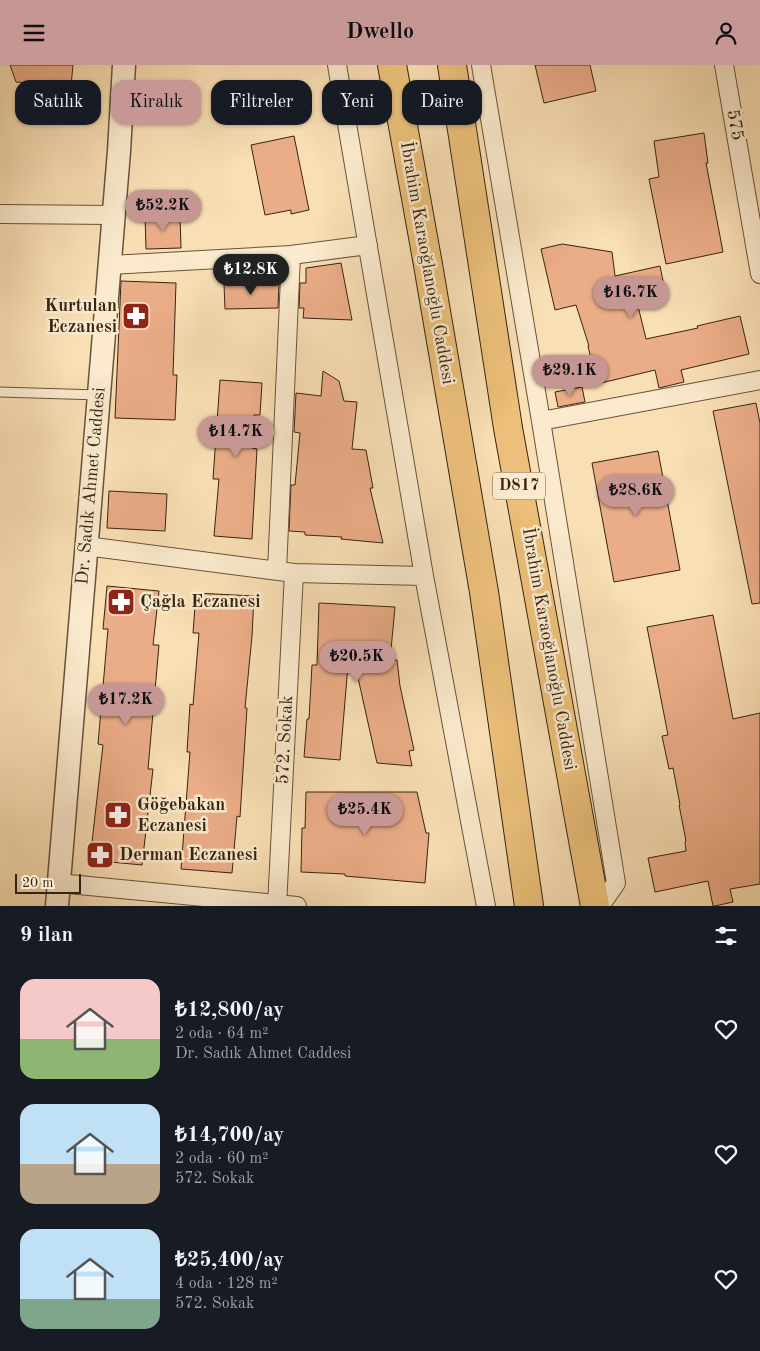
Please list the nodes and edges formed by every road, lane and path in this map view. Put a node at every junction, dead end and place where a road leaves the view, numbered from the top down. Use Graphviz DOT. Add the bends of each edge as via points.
graph roads {
  1 [pos="124,65"];
  2 [pos="337,65"];
  3 [pos="392,65"];
  4 [pos="452,65"];
  5 [pos="481,65"];
  6 [pos="724,65"];
  7 [pos="0,214"];
  8 [pos="114,215"];
  9 [pos="368,245"];
  10 [pos="291,255"];
  11 [pos="110,265"];
  12 [pos="760,274"];
  13 [pos="760,381"];
  14 [pos="0,392"];
  15 [pos="99,395"];
  16 [pos="541,421"];
  17 [pos="86,547"];
  18 [pos="286,572"];
  19 [pos="424,576"];
  20 [pos="58,883"];
  21 [pos="277,905"];
  22 [pos="56,906"];
  23 [pos="297,906"];
  24 [pos="486,906"];
  25 [pos="529,906"];
  26 [pos="596,906"];
  27 [pos="600,906"];
  1 -- 8 [label="street, Dr. Sadık Ahmet Caddesi"];
  2 -- 9 [label="street"];
  3 -- 25 [label="highway, İbrahim Karaoğlanoğlu Caddesi / D817" via="484,592"];
  4 -- 26 [label="highway, İbrahim Karaoğlanoğlu Caddesi / D817" via="508,428"];
  5 -- 16 [label="street"];
  6 -- 12 [label="street, 575"];
  7 -- 8 [label="street"];
  8 -- 11 [label="street, Dr. Sadık Ahmet Caddesi"];
  9 -- 10 [label="street"];
  9 -- 19 [label="street"];
  10 -- 11 [label="street"];
  10 -- 18 [label="street, 572. Sokak"];
  11 -- 15 [label="street, Dr. Sadık Ahmet Caddesi"];
  13 -- 16 [label="street"];
  14 -- 15 [label="lane"];
  15 -- 17 [label="street, Dr. Sadık Ahmet Caddesi"];
  16 -- 27 [label="street" via="616,883"];
  17 -- 18 [label="street"];
  17 -- 20 [label="street, Dr. Sadık Ahmet Caddesi"];
  18 -- 19 [label="street"];
  18 -- 21 [label="street, 572. Sokak"];
  19 -- 24 [label="street"];
  20 -- 21 [label="street"];
  20 -- 22 [label="street, Dr. Sadık Ahmet Caddesi"];
  21 -- 23 [label="street"];
}
